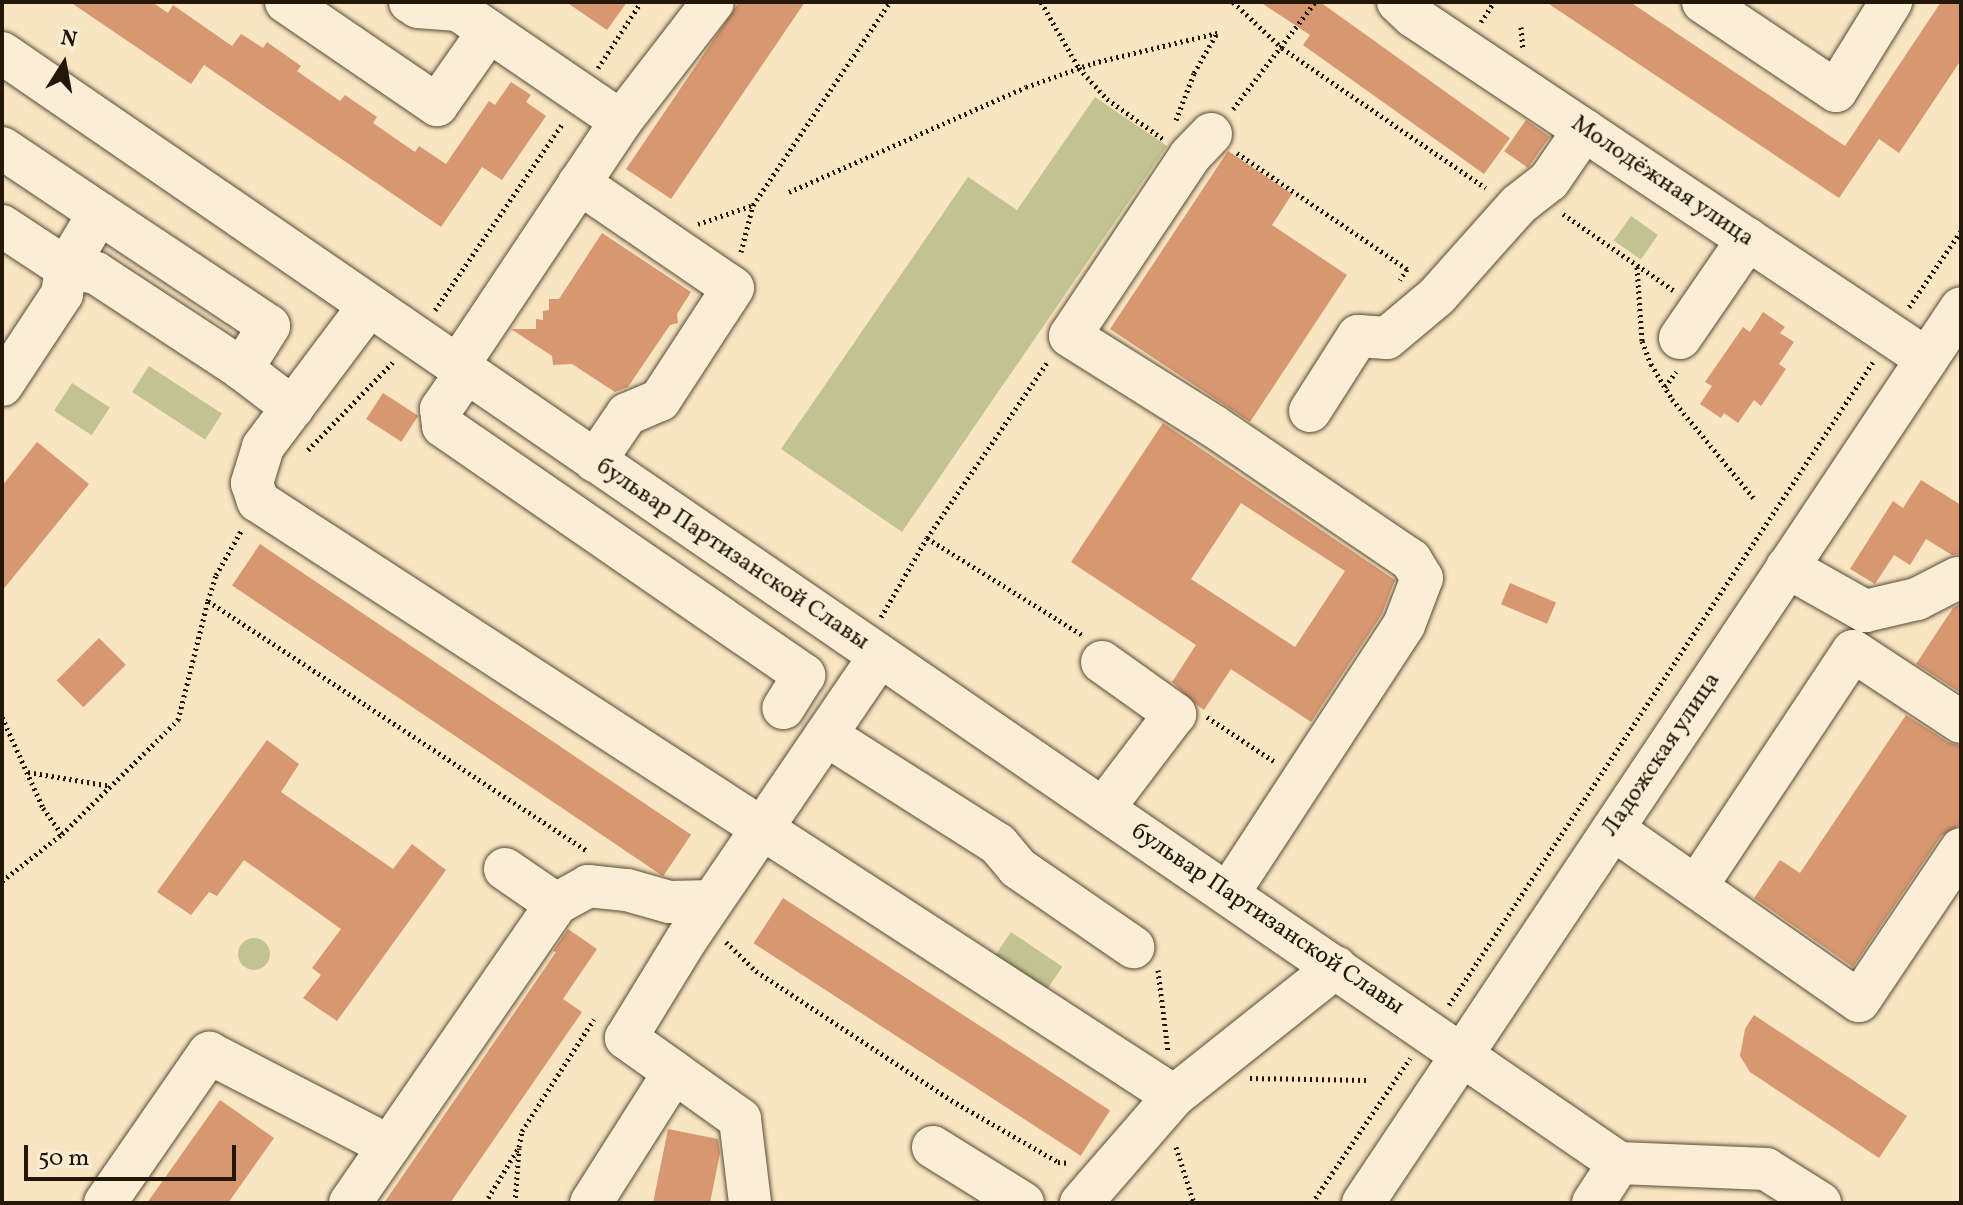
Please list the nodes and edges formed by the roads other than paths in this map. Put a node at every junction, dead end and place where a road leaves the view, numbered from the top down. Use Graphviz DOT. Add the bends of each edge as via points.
graph roads {
  1 [pos="410,2"];
  2 [pos="713,2"];
  3 [pos="1703,2"];
  4 [pos="1891,2"];
  5 [pos="295,4"];
  6 [pos="1412,7"];
  7 [pos="489,31"];
  8 [pos="2,53"];
  9 [pos="621,121"];
  10 [pos="1584,130"];
  11 [pos="1200,145"];
  12 [pos="2,148"];
  13 [pos="579,183"];
  14 [pos="99,213"];
  15 [pos="2,226"];
  16 [pos="1748,239"];
  17 [pos="66,268"];
  18 [pos="368,307"];
  19 [pos="1961,308"];
  20 [pos="1690,324"];
  21 [pos="1927,359"];
  22 [pos="242,369"];
  23 [pos="461,370"];
  24 [pos="2,385"];
  25 [pos="293,408"];
  26 [pos="1310,411"];
  27 [pos="595,461"];
  28 [pos="1787,567"];
  29 [pos="754,570"];
  30 [pos="1958,578"];
  31 [pos="722,618"];
  32 [pos="872,651"];
  33 [pos="1102,662"];
  34 [pos="783,708"];
  35 [pos="1961,722"];
  36 [pos="826,735"];
  37 [pos="1103,809"];
  38 [pos="1613,829"];
  39 [pos="761,830"];
  40 [pos="1961,849"];
  41 [pos="505,869"];
  42 [pos="1696,887"];
  43 [pos="1228,894"];
  44 [pos="556,904"];
  45 [pos="706,909"];
  46 [pos="1145,951"];
  47 [pos="1336,967"];
  48 [pos="1463,1055"];
  49 [pos="674,1072"];
  50 [pos="1178,1094"];
  51 [pos="389,1146"];
  52 [pos="933,1147"];
  53 [pos="1619,1163"];
  54 [pos="105,1203"];
  55 [pos="350,1203"];
  56 [pos="591,1203"];
  57 [pos="750,1203"];
  58 [pos="1023,1203"];
  59 [pos="1081,1203"];
  60 [pos="1363,1203"];
  61 [pos="1593,1203"];
  62 [pos="1820,1203"];
  1 -- 7 [label="street" via="458,10"];
  2 -- 9 [label="street"];
  3 -- 4 [label="street" via="1836,91"];
  5 -- 7 [label="street" via="437,105"];
  6 -- 10 [label="street, Молодёжная улица"];
  7 -- 9 [label="street"];
  8 -- 18 [label="street, бульвар Партизанской Славы"];
  9 -- 13 [label="street"];
  10 -- 16 [label="street, Молодёжная улица"];
  10 -- 26 [label="street" via="1549,181 1526,198 1437,296 1387,338 1358,336"];
  11 -- 43 [label="street" via="1070,336 1411,560 1422,578 1404,625"];
  12 -- 14 [label="street"];
  13 -- 23 [label="street"];
  13 -- 27 [label="street" via="733,288 660,400 627,414"];
  14 -- 17 [label="street"];
  14 -- 22 [label="street" via="269,326"];
  15 -- 17 [label="street"];
  16 -- 20 [label="street"];
  16 -- 21 [label="street, Молодёжная улица"];
  17 -- 22 [label="street" via="96,273"];
  17 -- 24 [label="street" via="62,294"];
  18 -- 23 [label="street, бульвар Партизанской Славы"];
  18 -- 25 [label="street"];
  19 -- 21 [label="street, Ладожская улица"];
  21 -- 28 [label="street, Ладожская улица"];
  22 -- 25 [label="street"];
  23 -- 27 [label="street, бульвар Партизанской Славы"];
  23 -- 31 [label="street" via="441,409 443,426"];
  25 -- 39 [label="street" via="263,447 252,483 258,501"];
  27 -- 29 [label="street, бульвар Партизанской Славы"];
  28 -- 30 [label="street" via="1865,611 1917,599"];
  28 -- 38 [label="street, Ладожская улица"];
  29 -- 31 [label="street"];
  29 -- 32 [label="street, бульвар Партизанской Славы"];
  31 -- 34 [label="street" via="804,675"];
  32 -- 36 [label="street"];
  32 -- 37 [label="street, бульвар Партизанской Славы"];
  33 -- 37 [label="street" via="1175,714"];
  35 -- 42 [label="street" via="1853,651"];
  36 -- 39 [label="street"];
  36 -- 46 [label="street" via="998,844 1018,868"];
  37 -- 43 [label="street, бульвар Партизанской Славы"];
  38 -- 42 [label="street"];
  38 -- 48 [label="street, Ладожская улица"];
  39 -- 45 [label="street"];
  39 -- 50 [label="street"];
  40 -- 42 [label="street" via="1859,1001"];
  41 -- 44 [label="street"];
  43 -- 47 [label="street, бульвар Партизанской Славы"];
  44 -- 45 [label="street" via="588,886"];
  44 -- 51 [label="street"];
  45 -- 49 [label="street" via="626,1038"];
  47 -- 48 [label="street, бульвар Партизанской Славы"];
  47 -- 50 [label="street"];
  48 -- 53 [label="street, бульвар Партизанской Славы"];
  48 -- 60 [label="street, Ладожская улица"];
  49 -- 56 [label="street"];
  49 -- 57 [label="street" via="740,1119"];
  50 -- 59 [label="street"];
  51 -- 54 [label="street" via="209,1053"];
  51 -- 55 [label="street"];
  52 -- 58 [label="street"];
  53 -- 61 [label="street"];
  53 -- 62 [label="street" via="1766,1169"];
}
